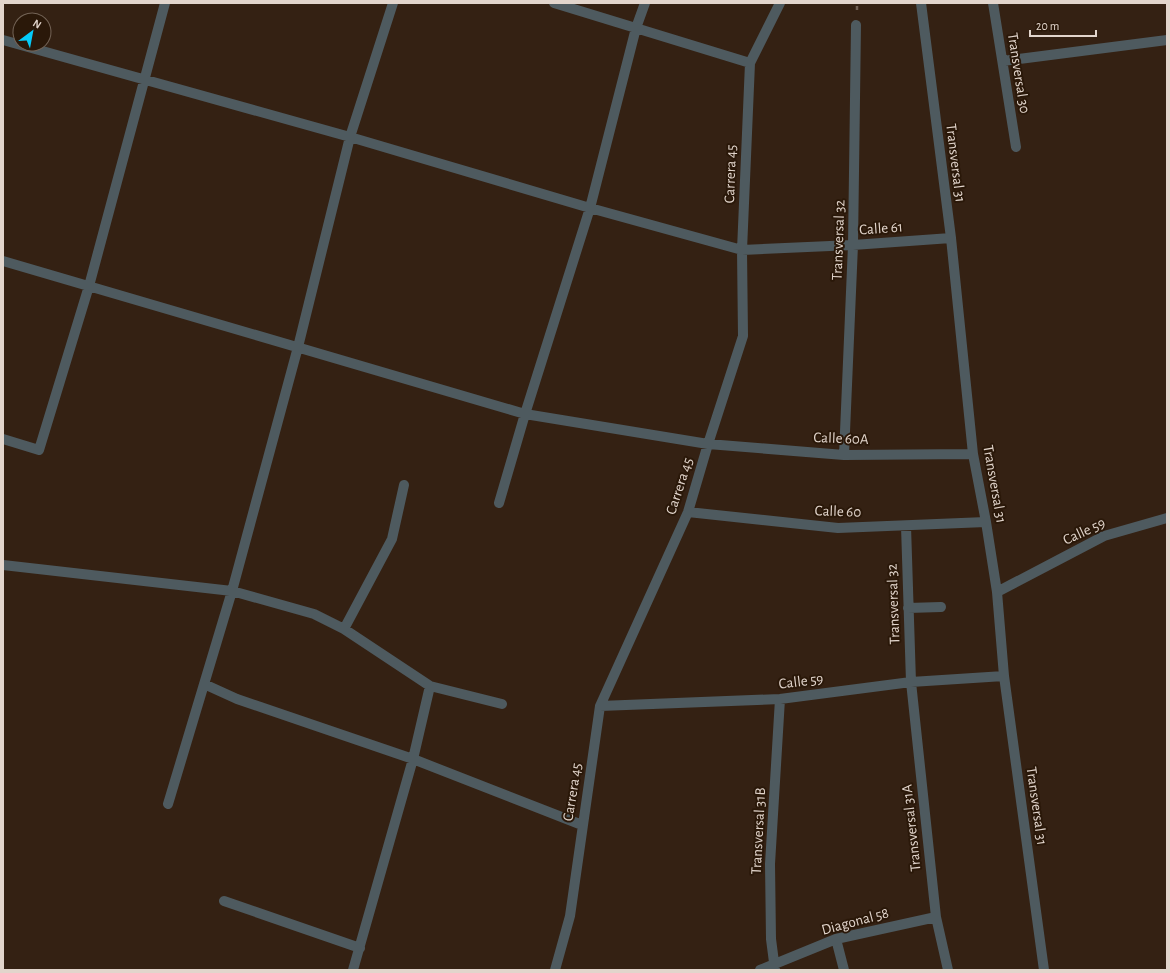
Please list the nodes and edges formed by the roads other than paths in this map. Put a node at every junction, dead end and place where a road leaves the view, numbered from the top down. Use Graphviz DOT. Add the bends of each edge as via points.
graph roads {
  1 [pos="165,3"];
  2 [pos="393,3"];
  3 [pos="554,3"];
  4 [pos="645,3"];
  5 [pos="780,3"];
  6 [pos="920,3"];
  7 [pos="993,3"];
  8 [pos="856,25"];
  9 [pos="636,28"];
  10 [pos="3,40"];
  11 [pos="1167,40"];
  12 [pos="1003,61"];
  13 [pos="750,63"];
  14 [pos="145,79"];
  15 [pos="350,137"];
  16 [pos="1016,147"];
  17 [pos="590,208"];
  18 [pos="951,238"];
  19 [pos="853,245"];
  20 [pos="742,250"];
  21 [pos="3,260"];
  22 [pos="89,286"];
  23 [pos="298,347"];
  24 [pos="525,414"];
  25 [pos="3,439"];
  26 [pos="708,444"];
  27 [pos="974,454"];
  28 [pos="844,455"];
  29 [pos="404,485"];
  30 [pos="499,503"];
  31 [pos="688,512"];
  32 [pos="1167,518"];
  33 [pos="986,522"];
  34 [pos="906,526"];
  35 [pos="3,565"];
  36 [pos="232,591"];
  37 [pos="997,592"];
  38 [pos="941,607"];
  39 [pos="908,608"];
  40 [pos="344,629"];
  41 [pos="1004,676"];
  42 [pos="911,682"];
  43 [pos="204,684"];
  44 [pos="430,686"];
  45 [pos="780,699"];
  46 [pos="502,704"];
  47 [pos="600,706"];
  48 [pos="413,759"];
  49 [pos="168,804"];
  50 [pos="582,825"];
  51 [pos="224,901"];
  52 [pos="936,917"];
  53 [pos="836,939"];
  54 [pos="360,948"];
  55 [pos="774,967"];
  56 [pos="353,970"];
  57 [pos="555,970"];
  58 [pos="760,970"];
  59 [pos="844,970"];
  60 [pos="948,970"];
  61 [pos="1044,970"];
  1 -- 14 [label="street"];
  2 -- 15 [label="street"];
  3 -- 9 [label="street"];
  4 -- 9 [label="street"];
  5 -- 13 [label="street, Carrera 45"];
  6 -- 18 [label="street, Transversal 31"];
  7 -- 12 [label="street, Transversal 30"];
  8 -- 19 [label="street, Transversal 32"];
  9 -- 13 [label="street"];
  9 -- 17 [label="street"];
  10 -- 14 [label="street, Calle 61"];
  11 -- 12 [label="street"];
  12 -- 16 [label="street, Transversal 30"];
  13 -- 20 [label="street, Carrera 45"];
  14 -- 15 [label="street, Calle 61"];
  14 -- 22 [label="street"];
  15 -- 17 [label="street, Calle 61"];
  15 -- 23 [label="street"];
  17 -- 20 [label="street, Calle 61"];
  17 -- 24 [label="street"];
  18 -- 19 [label="street, Calle 61"];
  18 -- 27 [label="street, Transversal 31"];
  19 -- 20 [label="street, Calle 61"];
  19 -- 28 [label="street, Transversal 32"];
  20 -- 26 [label="street, Carrera 45" via="744,336"];
  21 -- 22 [label="street, Calle 60A"];
  22 -- 23 [label="street, Calle 60A"];
  22 -- 25 [label="street" via="39,450"];
  23 -- 24 [label="street, Calle 60A"];
  23 -- 36 [label="street"];
  24 -- 26 [label="street, Calle 60A"];
  24 -- 30 [label="street"];
  26 -- 28 [label="street, Calle 60A"];
  26 -- 31 [label="street, Carrera 45"];
  27 -- 28 [label="street, Calle 60A"];
  27 -- 33 [label="street, Transversal 31"];
  29 -- 40 [label="street" via="392,539"];
  31 -- 34 [label="street, Calle 60" via="838,528"];
  31 -- 47 [label="street, Carrera 45"];
  32 -- 37 [label="street, Calle 59" via="1104,536"];
  33 -- 34 [label="street, Calle 60"];
  33 -- 37 [label="street, Transversal 31"];
  34 -- 39 [label="street, Transversal 32"];
  35 -- 36 [label="street"];
  36 -- 40 [label="street" via="314,614"];
  36 -- 43 [label="street"];
  37 -- 41 [label="street, Transversal 31"];
  38 -- 39 [label="street"];
  39 -- 42 [label="street, Transversal 32"];
  40 -- 44 [label="street"];
  41 -- 42 [label="street, Calle 59"];
  41 -- 61 [label="street, Transversal 31"];
  42 -- 45 [label="street, Calle 59"];
  42 -- 52 [label="street, Transversal 31A"];
  43 -- 48 [label="street" via="237,699"];
  43 -- 49 [label="street"];
  44 -- 46 [label="street"];
  44 -- 48 [label="street"];
  45 -- 47 [label="street, Calle 59"];
  45 -- 55 [label="street, Transversal 31B" via="770,864"];
  47 -- 50 [label="street, Carrera 45"];
  48 -- 50 [label="street"];
  48 -- 54 [label="street"];
  50 -- 57 [label="street, Carrera 45" via="570,916"];
  51 -- 54 [label="street"];
  52 -- 53 [label="street, Diagonal 58"];
  52 -- 60 [label="street, Transversal 31A"];
  53 -- 55 [label="street, Diagonal 58"];
  53 -- 59 [label="street"];
  54 -- 56 [label="street"];
  55 -- 58 [label="street, Diagonal 58"];
}
